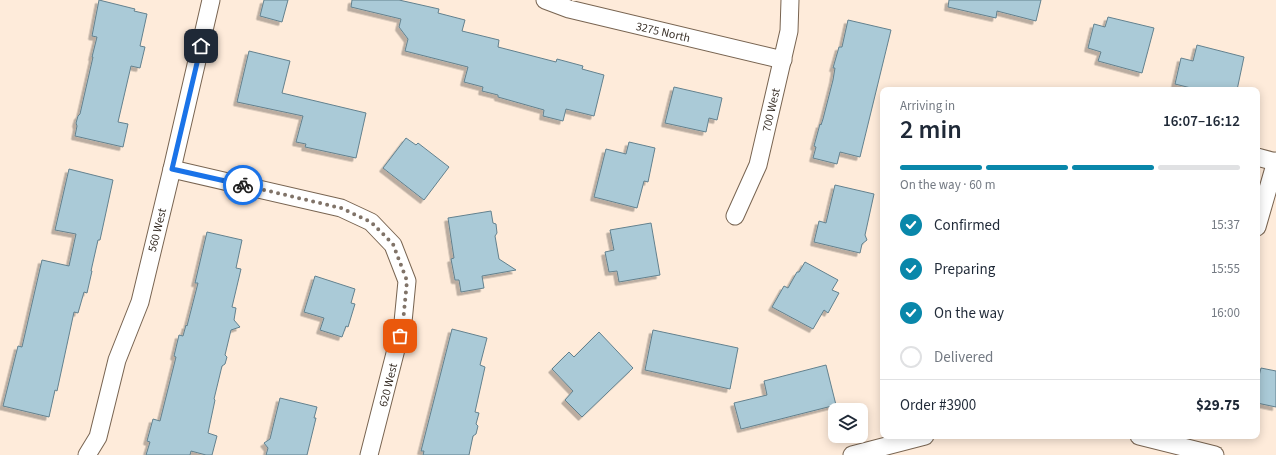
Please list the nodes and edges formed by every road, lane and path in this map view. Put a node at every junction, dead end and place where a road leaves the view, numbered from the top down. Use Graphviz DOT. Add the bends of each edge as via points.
graph roads {
  1 [pos="211,0"];
  2 [pos="545,0"];
  3 [pos="790,0"];
  4 [pos="783,60"];
  5 [pos="1260,158"];
  6 [pos="1276,161"];
  7 [pos="172,169"];
  8 [pos="735,216"];
  9 [pos="1260,217"];
  10 [pos="913,439"];
  11 [pos="1152,439"];
  12 [pos="1182,446"];
  13 [pos="87,455"];
  14 [pos="369,455"];
  15 [pos="852,455"];
  16 [pos="1215,455"];
  1 -- 7 [label="street, 560 West"];
  2 -- 4 [label="street, 3275 North" via="569,9"];
  3 -- 4 [label="street, 700 West"];
  4 -- 8 [label="street, 700 West" via="758,165"];
  5 -- 6 [label="street"];
  6 -- 9 [label="street"];
  7 -- 13 [label="street, 560 West" via="140,302 117,360 98,436"];
  7 -- 14 [label="street, 620 West" via="341,208 371,222 393,244 407,281 403,322"];
  10 -- 15 [label="street"];
  11 -- 12 [label="street"];
  12 -- 16 [label="street"];
}
